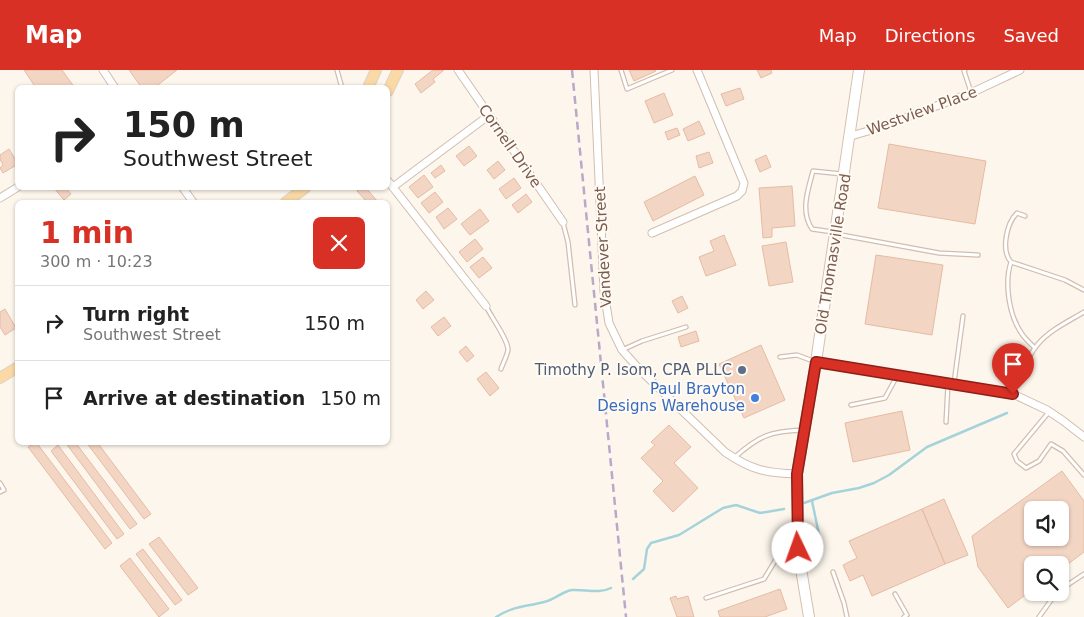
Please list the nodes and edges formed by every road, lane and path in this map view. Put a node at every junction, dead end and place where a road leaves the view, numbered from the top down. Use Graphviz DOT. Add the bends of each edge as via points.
graph roads {
  1 [pos="103,70"];
  2 [pos="376,70"];
  3 [pos="398,70"];
  4 [pos="458,70"];
  5 [pos="594,70"];
  6 [pos="621,70"];
  7 [pos="672,70"];
  8 [pos="698,70"];
  9 [pos="859,70"];
  10 [pos="965,70"];
  11 [pos="1020,70"];
  12 [pos="339,71"];
  13 [pos="666,71"];
  14 [pos="113,85"];
  15 [pos="341,85"];
  16 [pos="369,85"];
  17 [pos="390,88"];
  18 [pos="972,93"];
  19 [pos="488,116"];
  20 [pos="851,136"];
  21 [pos="845,174"];
  22 [pos="390,183"];
  23 [pos="393,187"];
  24 [pos="15,189"];
  25 [pos="302,190"];
  26 [pos="0,198"];
  27 [pos="289,200"];
  28 [pos="1025,216"];
  29 [pos="563,222"];
  30 [pos="652,233"];
  31 [pos="836,233"];
  32 [pos="978,255"];
  33 [pos="1011,262"];
  34 [pos="1084,290"];
  35 [pos="575,305"];
  36 [pos="486,306"];
  37 [pos="1084,312"];
  38 [pos="963,316"];
  39 [pos="686,327"];
  40 [pos="1035,348"];
  41 [pos="622,350"];
  42 [pos="780,357"];
  43 [pos="816,362"];
  44 [pos="15,369"];
  45 [pos="501,369"];
  46 [pos="897,375"];
  47 [pos="0,378"];
  48 [pos="951,384"];
  49 [pos="1013,394"];
  50 [pos="851,405"];
  51 [pos="1049,412"];
  52 [pos="946,422"];
  53 [pos="804,430"];
  54 [pos="1084,437"];
  55 [pos="734,458"];
  56 [pos="797,474"];
  57 [pos="1084,476"];
  58 [pos="0,483"];
  59 [pos="0,492"];
  60 [pos="798,548"];
  61 [pos="833,572"];
  62 [pos="1084,574"];
  63 [pos="1069,584"];
  64 [pos="895,594"];
  65 [pos="706,598"];
  66 [pos="1051,601"];
  67 [pos="809,617"];
  68 [pos="847,617"];
  69 [pos="904,617"];
  70 [pos="1039,617"];
  1 -- 14 [label="street"];
  2 -- 16 [label="main road"];
  3 -- 17 [label="main road"];
  4 -- 19 [label="street, Cornell Drive"];
  5 -- 41 [label="street, Vandever Street" via="606,308 609,323"];
  6 -- 13 [label="lane" via="627,88"];
  7 -- 13 [label="lane"];
  8 -- 30 [label="street" via="744,183 737,196"];
  9 -- 20 [label="street, Old Thomasville Road"];
  10 -- 18 [label="lane"];
  11 -- 18 [label="street, Westview Place"];
  12 -- 15 [label="lane"];
  18 -- 20 [label="street, Westview Place"];
  19 -- 23 [label="street"];
  19 -- 29 [label="street, Cornell Drive"];
  20 -- 21 [label="street, Old Thomasville Road"];
  21 -- 31 [label="street, Old Thomasville Road"];
  21 -- 31 [label="lane" via="813,171 806,199 808,223 812,229"];
  22 -- 23 [label="street"];
  23 -- 36 [label="street"];
  24 -- 26 [label="street"];
  25 -- 27 [label="main road"];
  28 -- 33 [label="lane" via="1016,213 1012,217 1006,248 1006,258"];
  29 -- 35 [label="lane"];
  31 -- 32 [label="lane" via="939,252"];
  31 -- 43 [label="street, Old Thomasville Road"];
  33 -- 34 [label="lane" via="1065,280"];
  33 -- 40 [label="lane" via="1007,272 1013,318"];
  36 -- 45 [label="lane" via="508,350"];
  37 -- 40 [label="lane" via="1048,335"];
  38 -- 48 [label="lane"];
  39 -- 41 [label="lane"];
  40 -- 49 [label="lane"];
  41 -- 55 [label="street, Vandever Street"];
  42 -- 43 [label="lane" via="797,355"];
  43 -- 46 [label="street"];
  43 -- 53 [label="street, Old Thomasville Road"];
  44 -- 47 [label="main road"];
  46 -- 48 [label="street"];
  46 -- 50 [label="lane" via="885,398"];
  48 -- 49 [label="street"];
  48 -- 52 [label="lane"];
  49 -- 51 [label="street"];
  51 -- 54 [label="street"];
  51 -- 57 [label="lane" via="1014,454 1016,462 1026,468 1039,461 1051,444 1063,451"];
  53 -- 55 [label="lane" via="773,432 751,443"];
  53 -- 56 [label="street, Old Thomasville Road"];
  55 -- 56 [label="street, Vandever Street" via="759,470"];
  56 -- 60 [label="street, Old Thomasville Road"];
  58 -- 59 [label="lane" via="4,490"];
  60 -- 65 [label="lane" via="778,556 764,579"];
  60 -- 67 [label="street, Old Thomasville Road"];
  61 -- 68 [label="lane"];
  62 -- 63 [label="lane"];
  64 -- 69 [label="lane" via="906,615"];
  66 -- 70 [label="lane"];
}
